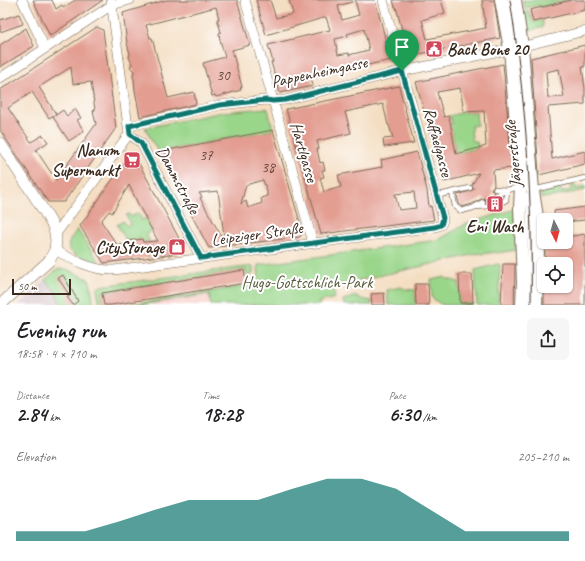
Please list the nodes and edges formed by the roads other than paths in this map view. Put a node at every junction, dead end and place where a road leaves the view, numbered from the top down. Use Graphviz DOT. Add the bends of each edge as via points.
graph roads {
  1 [pos="22,0"];
  2 [pos="130,0"];
  3 [pos="245,0"];
  4 [pos="383,0"];
  5 [pos="501,0"];
  6 [pos="508,0"];
  7 [pos="515,0"];
  8 [pos="111,3"];
  9 [pos="585,31"];
  10 [pos="45,48"];
  11 [pos="516,48"];
  12 [pos="402,71"];
  13 [pos="518,73"];
  14 [pos="0,78"];
  15 [pos="519,81"];
  16 [pos="273,101"];
  17 [pos="129,130"];
  18 [pos="0,144"];
  19 [pos="585,178"];
  20 [pos="470,188"];
  21 [pos="495,189"];
  22 [pos="528,189"];
  23 [pos="507,190"];
  24 [pos="452,192"];
  25 [pos="436,196"];
  26 [pos="495,196"];
  27 [pos="483,202"];
  28 [pos="502,202"];
  29 [pos="489,206"];
  30 [pos="473,208"];
  31 [pos="442,222"];
  32 [pos="56,235"];
  33 [pos="313,243"];
  34 [pos="55,250"];
  35 [pos="201,258"];
  36 [pos="0,305"];
  37 [pos="522,305"];
  38 [pos="528,305"];
  39 [pos="536,305"];
  1 -- 10 [label="street"];
  2 -- 8 [label="street"];
  3 -- 16 [label="street, Hartlgasse"];
  4 -- 12 [label="street, Raffaelgasse"];
  5 -- 11 [label="main road, Jägerstraße"];
  6 -- 11 [label="lane, Jägerstraße"];
  7 -- 11 [label="main road, Jägerstraße"];
  8 -- 10 [label="street"];
  8 -- 17 [label="street"];
  9 -- 11 [label="street, Pappenheimgasse"];
  10 -- 14 [label="street"];
  11 -- 12 [label="street, Pappenheimgasse"];
  11 -- 13 [label="lane, Jägerstraße"];
  11 -- 22 [label="main road, Jägerstraße"];
  12 -- 16 [label="street, Pappenheimgasse"];
  12 -- 25 [label="street, Raffaelgasse"];
  15 -- 22 [label="lane, Jägerstraße"];
  16 -- 17 [label="street, Pappenheimgasse" via="220,105"];
  16 -- 33 [label="street, Hartlgasse"];
  17 -- 32 [label="street"];
  17 -- 35 [label="street, Dammstraße" via="141,143"];
  18 -- 32 [label="street" via="46,214"];
  19 -- 22 [label="lane"];
  20 -- 24 [label="lane"];
  21 -- 23 [label="lane"];
  22 -- 23 [label="lane"];
  22 -- 37 [label="main road, Jägerstraße" via="520,207"];
  22 -- 38 [label="lane, Jägerstraße"];
  22 -- 39 [label="main road, Jägerstraße" via="536,206"];
  23 -- 26 [label="lane"];
  23 -- 28 [label="lane" via="506,200"];
  24 -- 25 [label="lane"];
  24 -- 30 [label="lane" via="455,206 461,211"];
  25 -- 31 [label="street, Raffaelgasse"];
  27 -- 30 [label="lane"];
  29 -- 30 [label="lane"];
  31 -- 33 [label="street, Leipziger Straße" via="435,227"];
  32 -- 34 [label="street"];
  33 -- 35 [label="street, Leipziger Straße"];
  34 -- 35 [label="street, Leipziger Straße" via="103,270"];
  34 -- 36 [label="street" via="45,266"];
}
